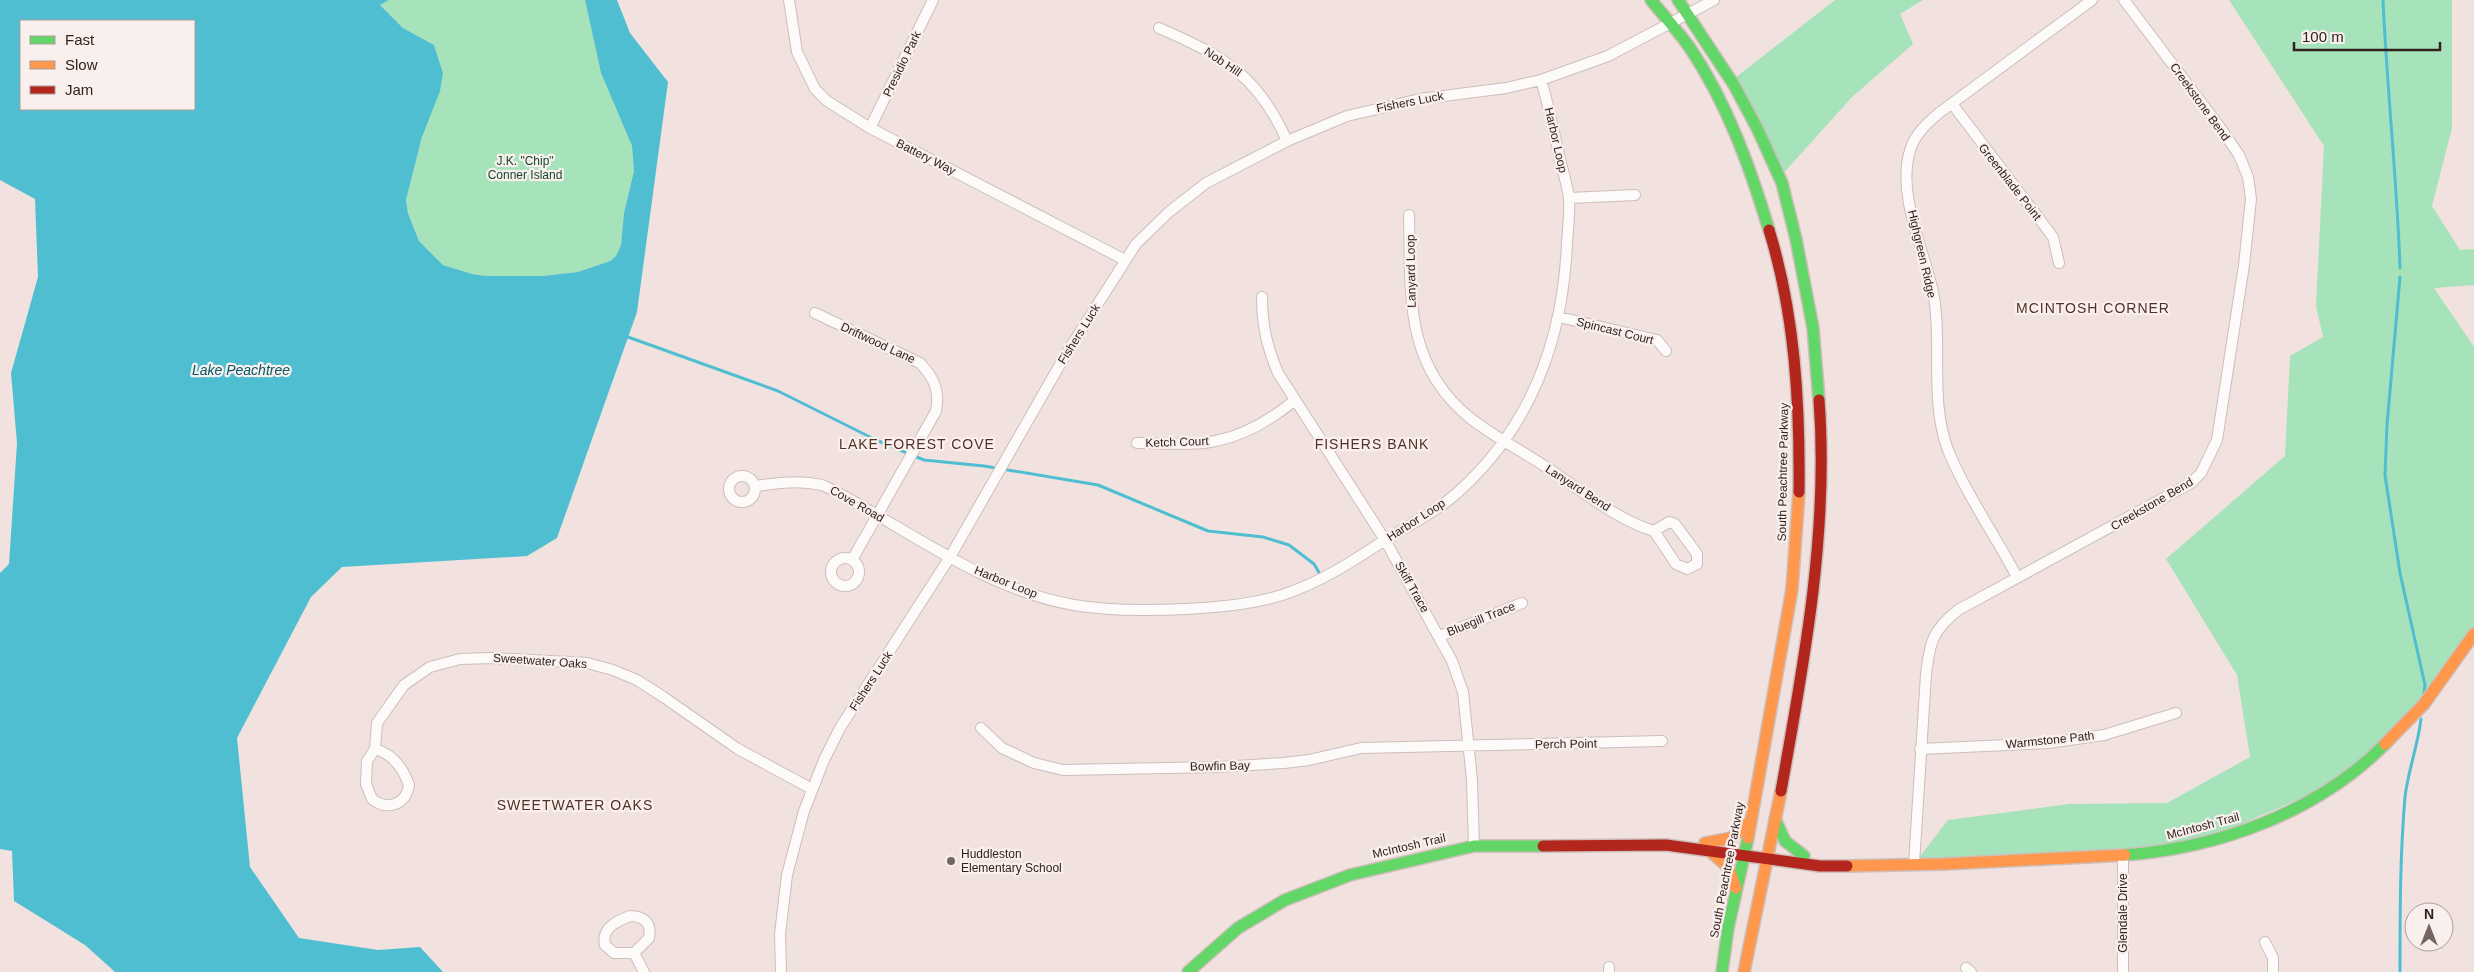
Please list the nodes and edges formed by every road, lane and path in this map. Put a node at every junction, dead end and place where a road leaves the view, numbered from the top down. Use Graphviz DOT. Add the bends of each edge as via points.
graph roads {
  1 [pos="789,0"];
  2 [pos="933,0"];
  3 [pos="1651,0"];
  4 [pos="1678,0"];
  5 [pos="1714,0"];
  6 [pos="2092,0"];
  7 [pos="2124,0"];
  8 [pos="1689,15"];
  9 [pos="1671,24"];
  10 [pos="1159,28"];
  11 [pos="1541,80"];
  12 [pos="1953,104"];
  13 [pos="870,128"];
  14 [pos="1287,141"];
  15 [pos="1635,195"];
  16 [pos="1569,198"];
  17 [pos="1409,215"];
  18 [pos="1125,260"];
  19 [pos="2059,263"];
  20 [pos="1262,297"];
  21 [pos="815,313"];
  22 [pos="1559,317"];
  23 [pos="1666,351"];
  24 [pos="1295,400"];
  25 [pos="1503,441"];
  26 [pos="1138,443"];
  27 [pos="755,486"];
  28 [pos="876,515"];
  29 [pos="1654,531"];
  30 [pos="1385,540"];
  31 [pos="950,557"];
  32 [pos="852,560"];
  33 [pos="2017,577"];
  34 [pos="1522,603"];
  35 [pos="2474,634"];
  36 [pos="1440,636"];
  37 [pos="2176,714"];
  38 [pos="980,728"];
  39 [pos="1662,741"];
  40 [pos="1469,746"];
  41 [pos="375,749"];
  42 [pos="1920,749"];
  43 [pos="812,789"];
  44 [pos="1775,816"];
  45 [pos="1752,820"];
  46 [pos="1474,846"];
  47 [pos="1704,846"];
  48 [pos="1746,851"];
  49 [pos="1767,854"];
  50 [pos="2123,855"];
  51 [pos="1801,860"];
  52 [pos="1914,864"];
  53 [pos="1761,884"];
  54 [pos="1737,893"];
  55 [pos="2265,942"];
  56 [pos="634,953"];
  57 [pos="644,972"];
  58 [pos="781,972"];
  59 [pos="1188,972"];
  60 [pos="1722,972"];
  61 [pos="1744,972"];
  62 [pos="2123,972"];
  63 [pos="2273,972"];
  1 -- 13 [label="street, Battery Way" via="797,52 815,89 842,112"];
  2 -- 13 [label="street, Presidio Park"];
  3 -- 9 [label="main road, South Peachtree Parkway"];
  4 -- 8 [label="main road"];
  5 -- 8 [label="street, Fishers Luck"];
  6 -- 12 [label="street, Highgreen Ridge"];
  7 -- 33 [label="street, Creekstone Bend" via="2219,126 2239,155 2248,177 2251,199 2244,265 2217,440 2201,474 2191,483"];
  8 -- 9 [label="street, Fishers Luck"];
  8 -- 44 [label="main road" via="1742,99 1780,178 1802,260 1815,328 1820,433 1816,560"];
  9 -- 11 [label="street, Fishers Luck" via="1608,56"];
  9 -- 45 [label="main road, South Peachtree Parkway" via="1694,53 1725,109 1750,168 1770,226 1791,322 1798,391 1798,514 1794,573"];
  10 -- 14 [label="street, Nob Hill" via="1208,51 1244,75 1275,114"];
  11 -- 14 [label="street, Fishers Luck" via="1387,105 1347,116"];
  11 -- 16 [label="street, Harbor Loop"];
  12 -- 19 [label="street, Greenblade Point" via="2052,237"];
  12 -- 33 [label="street, Highgreen Ridge" via="1920,130 1909,154 1906,178 1933,294 1941,422 1948,449"];
  13 -- 18 [label="street, Battery Way"];
  14 -- 18 [label="street, Fishers Luck" via="1206,183 1169,212 1136,244"];
  15 -- 16 [label="street"];
  16 -- 22 [label="street, Harbor Loop"];
  17 -- 25 [label="street, Lanyard Loop" via="1411,308 1420,348 1446,394 1469,417"];
  18 -- 31 [label="street, Fishers Luck" via="1066,354"];
  20 -- 24 [label="street, Skiff Trace" via="1262,321 1268,350"];
  21 -- 28 [label="street, Driftwood Lane" via="920,363 938,388 936,411"];
  22 -- 23 [label="street, Spincast Court" via="1657,340"];
  22 -- 25 [label="street, Harbor Loop" via="1553,344 1528,405"];
  24 -- 26 [label="street, Ketch Court" via="1269,419 1215,441"];
  24 -- 30 [label="street, Skiff Trace"];
  25 -- 29 [label="street, Lanyard Bend" via="1624,518"];
  25 -- 30 [label="street, Harbor Loop" via="1456,494"];
  27 -- 28 [label="street, Cove Road" via="783,482 822,484"];
  28 -- 31 [label="street, Cove Road"];
  28 -- 32 [label="street, Driftwood Lane"];
  29 -- 29 [label="street" via="1663,524 1675,524 1697,554 1697,564 1682,569"];
  30 -- 31 [label="street, Harbor Loop" via="1328,575 1283,595 1185,608 1098,608 1032,595"];
  30 -- 36 [label="street, Skiff Trace"];
  31 -- 43 [label="street, Fishers Luck" via="840,728"];
  33 -- 42 [label="street, Creekstone Bend" via="1958,610 1936,631 1930,643"];
  34 -- 36 [label="street, Bluegill Trace"];
  35 -- 50 [label="main road, McIntosh Trail" via="2424,704 2400,730 2372,757 2304,804 2267,822 2212,840"];
  36 -- 40 [label="street, Skiff Trace" via="1463,692"];
  37 -- 42 [label="street, Warmstone Path" via="2104,735 2048,743"];
  38 -- 40 [label="street, Bowfin Bay" via="1002,748 1034,763 1063,770 1252,766 1309,760 1361,748"];
  39 -- 40 [label="street, Perch Point"];
  40 -- 46 [label="street, Skiff Trace"];
  41 -- 41 [label="street, Sweetwater Oaks" via="367,761 366,784 372,799 384,806 392,806 404,798 410,785 396,762"];
  41 -- 43 [label="street, Sweetwater Oaks" via="377,723 387,706 404,685 430,667 460,659 559,660 587,663 637,680 738,749"];
  42 -- 52 [label="street, Creekstone Bend"];
  43 -- 58 [label="street, Fishers Luck" via="787,875 780,934"];
  44 -- 49 [label="main road"];
  44 -- 51 [label="main road" via="1783,841"];
  45 -- 47 [label="main road" via="1732,838"];
  45 -- 48 [label="main road, South Peachtree Parkway"];
  46 -- 47 [label="main road, McIntosh Trail"];
  46 -- 59 [label="main road, McIntosh Trail" via="1350,875 1285,900 1238,928"];
  47 -- 48 [label="main road, McIntosh Trail"];
  47 -- 54 [label="main road" via="1728,865 1735,878"];
  48 -- 49 [label="main road, McIntosh Trail"];
  48 -- 54 [label="main road, South Peachtree Parkway"];
  49 -- 51 [label="main road, McIntosh Trail"];
  49 -- 53 [label="main road"];
  50 -- 52 [label="main road, McIntosh Trail"];
  50 -- 62 [label="street, Glendale Drive"];
  51 -- 52 [label="main road, McIntosh Trail"];
  51 -- 53 [label="main road" via="1772,874"];
  53 -- 61 [label="main road"];
  54 -- 60 [label="main road, South Peachtree Parkway"];
  55 -- 63 [label="street" via="2273,958"];
  56 -- 56 [label="street" via="646,944 650,931 649,925 639,916 620,920 609,927 604,937 605,945 614,953"];
  56 -- 57 [label="street"];
}
